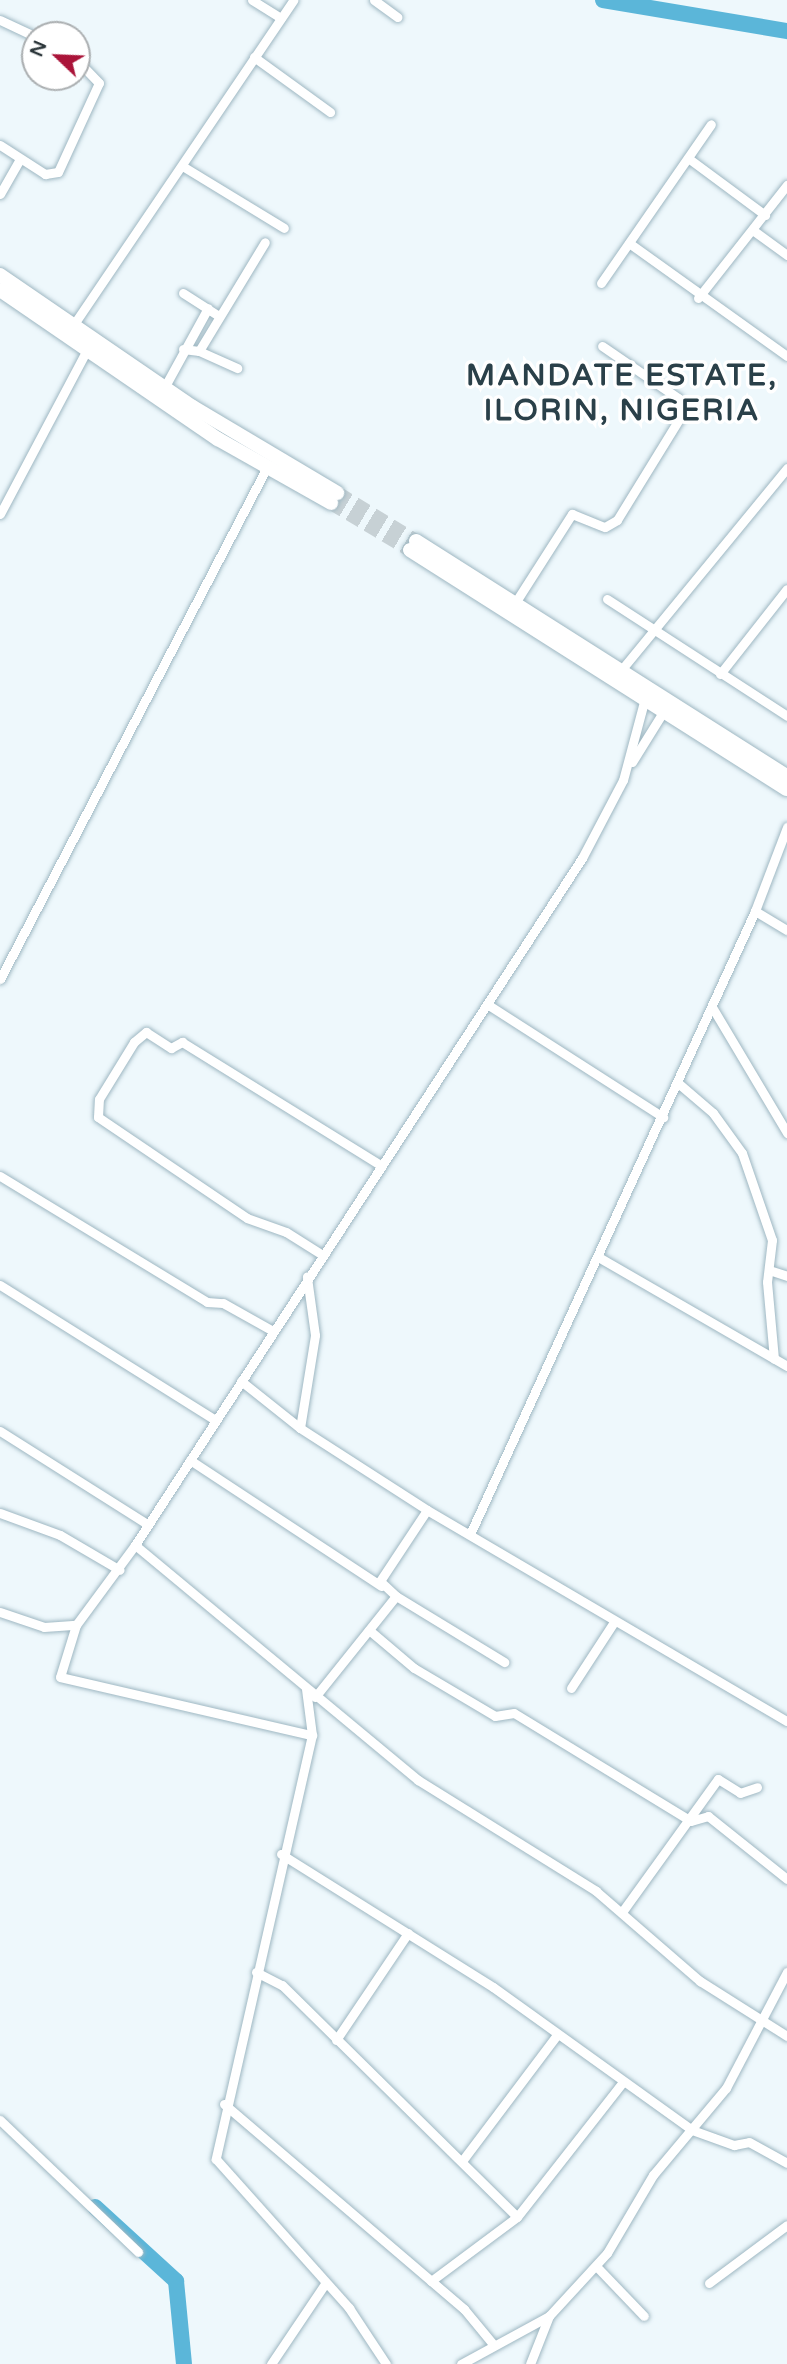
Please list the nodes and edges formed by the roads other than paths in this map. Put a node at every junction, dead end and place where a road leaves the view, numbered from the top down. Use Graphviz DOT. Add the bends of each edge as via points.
graph roads {
  1 [pos="252,0"];
  2 [pos="293,0"];
  3 [pos="374,0"];
  4 [pos="397,17"];
  5 [pos="281,18"];
  6 [pos="0,20"];
  7 [pos="21,30"];
  8 [pos="254,57"];
  9 [pos="91,75"];
  10 [pos="330,112"];
  11 [pos="710,124"];
  12 [pos="0,145"];
  13 [pos="688,158"];
  14 [pos="20,159"];
  15 [pos="184,167"];
  16 [pos="787,185"];
  17 [pos="0,194"];
  18 [pos="765,215"];
  19 [pos="284,228"];
  20 [pos="754,231"];
  21 [pos="265,242"];
  22 [pos="629,243"];
  23 [pos="787,254"];
  24 [pos="0,275"];
  25 [pos="601,283"];
  26 [pos="0,290"];
  27 [pos="183,293"];
  28 [pos="698,298"];
  29 [pos="208,308"];
  30 [pos="219,316"];
  31 [pos="72,327"];
  32 [pos="602,346"];
  33 [pos="183,349"];
  34 [pos="86,350"];
  35 [pos="199,351"];
  36 [pos="787,356"];
  37 [pos="237,368"];
  38 [pos="164,388"];
  39 [pos="271,462"];
  40 [pos="787,468"];
  41 [pos="334,498"];
  42 [pos="0,514"];
  43 [pos="787,589"];
  44 [pos="607,599"];
  45 [pos="515,603"];
  46 [pos="652,628"];
  47 [pos="622,669"];
  48 [pos="720,674"];
  49 [pos="645,698"];
  50 [pos="668,705"];
  51 [pos="787,716"];
  52 [pos="628,766"];
  53 [pos="787,776"];
  54 [pos="787,789"];
  55 [pos="787,827"];
  56 [pos="755,911"];
  57 [pos="787,930"];
  58 [pos="0,979"];
  59 [pos="490,1006"];
  60 [pos="712,1007"];
  61 [pos="678,1083"];
  62 [pos="663,1117"];
  63 [pos="787,1133"];
  64 [pos="382,1166"];
  65 [pos="0,1176"];
  66 [pos="321,1254"];
  67 [pos="600,1258"];
  68 [pos="769,1270"];
  69 [pos="787,1276"];
  70 [pos="307,1277"];
  71 [pos="0,1285"];
  72 [pos="273,1331"];
  73 [pos="774,1359"];
  74 [pos="787,1366"];
  75 [pos="241,1381"];
  76 [pos="214,1419"];
  77 [pos="300,1428"];
  78 [pos="0,1431"];
  79 [pos="190,1460"];
  80 [pos="427,1510"];
  81 [pos="0,1513"];
  82 [pos="146,1524"];
  83 [pos="471,1532"];
  84 [pos="135,1545"];
  85 [pos="120,1570"];
  86 [pos="381,1586"];
  87 [pos="396,1596"];
  88 [pos="0,1612"];
  89 [pos="614,1622"];
  90 [pos="76,1625"];
  91 [pos="369,1630"];
  92 [pos="504,1662"];
  93 [pos="305,1684"];
  94 [pos="571,1688"];
  95 [pos="315,1697"];
  96 [pos="787,1721"];
  97 [pos="312,1734"];
  98 [pos="757,1787"];
  99 [pos="691,1821"];
  100 [pos="281,1854"];
  101 [pos="787,1879"];
  102 [pos="622,1912"];
  103 [pos="408,1933"];
  104 [pos="256,1972"];
  105 [pos="787,1972"];
  106 [pos="761,2020"];
  107 [pos="557,2035"];
  108 [pos="787,2036"];
  109 [pos="336,2040"];
  110 [pos="621,2082"];
  111 [pos="224,2104"];
  112 [pos="0,2120"];
  113 [pos="692,2130"];
  114 [pos="462,2161"];
  115 [pos="787,2163"];
  116 [pos="517,2217"];
  117 [pos="787,2225"];
  118 [pos="138,2252"];
  119 [pos="596,2266"];
  120 [pos="431,2281"];
  121 [pos="709,2283"];
  122 [pos="324,2285"];
  123 [pos="549,2316"];
  124 [pos="644,2316"];
  125 [pos="492,2343"];
  126 [pos="271,2364"];
  127 [pos="386,2364"];
  128 [pos="461,2364"];
  129 [pos="530,2364"];
  1 -- 5 [label="street"];
  2 -- 5 [label="street"];
  3 -- 4 [label="street"];
  5 -- 8 [label="street"];
  6 -- 7 [label="street"];
  8 -- 10 [label="street"];
  8 -- 15 [label="street"];
  9 -- 14 [label="street" via="99,83 58,172 45,174"];
  11 -- 13 [label="street"];
  12 -- 14 [label="street"];
  13 -- 18 [label="street"];
  13 -- 22 [label="street"];
  14 -- 17 [label="street"];
  15 -- 19 [label="street"];
  15 -- 31 [label="street"];
  16 -- 18 [label="street"];
  18 -- 20 [label="street"];
  20 -- 23 [label="street"];
  20 -- 28 [label="street"];
  21 -- 30 [label="street"];
  22 -- 25 [label="street"];
  22 -- 28 [label="street"];
  24 -- 31 [label="main road"];
  26 -- 34 [label="main road"];
  27 -- 29 [label="street"];
  28 -- 36 [label="street"];
  29 -- 30 [label="street"];
  29 -- 33 [label="street"];
  30 -- 35 [label="street"];
  31 -- 38 [label="main road"];
  32 -- 45 [label="street" via="678,398 681,416 617,520 605,527 572,514"];
  33 -- 35 [label="street"];
  33 -- 38 [label="street"];
  34 -- 39 [label="main road"];
  34 -- 42 [label="street"];
  35 -- 37 [label="street"];
  38 -- 39 [label="main road"];
  39 -- 41 [label="main road"];
  39 -- 58 [label="street"];
  40 -- 46 [label="street"];
  43 -- 48 [label="street"];
  44 -- 46 [label="street"];
  45 -- 47 [label="main road"];
  45 -- 49 [label="main road" via="413,545"];
  46 -- 47 [label="street"];
  46 -- 48 [label="street"];
  47 -- 50 [label="main road"];
  48 -- 51 [label="street"];
  49 -- 50 [label="main road"];
  49 -- 52 [label="street"];
  50 -- 52 [label="street"];
  50 -- 53 [label="main road"];
  50 -- 54 [label="main road"];
  52 -- 59 [label="street" via="605,820"];
  55 -- 56 [label="street"];
  56 -- 57 [label="street"];
  56 -- 60 [label="street"];
  59 -- 62 [label="street"];
  59 -- 64 [label="street"];
  60 -- 61 [label="street"];
  60 -- 63 [label="street"];
  61 -- 62 [label="street"];
  61 -- 68 [label="street" via="742,1153 772,1240"];
  62 -- 67 [label="street"];
  64 -- 66 [label="street"];
  64 -- 66 [label="street" via="182,1042 171,1048 146,1032 134,1041 99,1099 98,1117 247,1218 286,1232"];
  65 -- 72 [label="street" via="206,1301 223,1303"];
  66 -- 70 [label="street"];
  67 -- 73 [label="street"];
  67 -- 83 [label="street"];
  68 -- 69 [label="street"];
  68 -- 73 [label="street"];
  70 -- 72 [label="street"];
  70 -- 77 [label="street" via="315,1335"];
  71 -- 76 [label="street"];
  72 -- 75 [label="street"];
  73 -- 74 [label="street"];
  75 -- 76 [label="street"];
  75 -- 77 [label="street"];
  76 -- 79 [label="street"];
  77 -- 80 [label="street"];
  78 -- 82 [label="street"];
  79 -- 82 [label="street"];
  79 -- 86 [label="street" via="280,1525"];
  80 -- 83 [label="street"];
  80 -- 86 [label="street"];
  81 -- 85 [label="street" via="60,1535"];
  82 -- 84 [label="street"];
  83 -- 89 [label="street"];
  84 -- 85 [label="street"];
  84 -- 93 [label="street"];
  85 -- 90 [label="street"];
  86 -- 87 [label="street"];
  87 -- 91 [label="street"];
  87 -- 92 [label="street"];
  88 -- 90 [label="street" via="44,1627"];
  89 -- 94 [label="street"];
  89 -- 96 [label="street"];
  90 -- 97 [label="street" via="60,1677"];
  91 -- 95 [label="street"];
  91 -- 99 [label="street" via="414,1668 495,1716 514,1713"];
  93 -- 95 [label="street"];
  93 -- 97 [label="street"];
  95 -- 102 [label="street" via="418,1780 534,1849"];
  97 -- 100 [label="street"];
  98 -- 99 [label="street" via="740,1793 718,1779"];
  99 -- 101 [label="street" via="708,1816"];
  99 -- 102 [label="street"];
  100 -- 103 [label="street"];
  100 -- 104 [label="street"];
  102 -- 106 [label="street" via="700,1981"];
  103 -- 107 [label="street"];
  103 -- 109 [label="street"];
  104 -- 109 [label="street" via="282,1985"];
  104 -- 111 [label="street"];
  105 -- 106 [label="street"];
  106 -- 108 [label="street"];
  106 -- 113 [label="street" via="726,2088"];
  107 -- 110 [label="street"];
  107 -- 114 [label="street"];
  109 -- 114 [label="street"];
  110 -- 113 [label="street"];
  110 -- 116 [label="street"];
  111 -- 120 [label="street"];
  111 -- 122 [label="street" via="216,2159"];
  112 -- 118 [label="street"];
  113 -- 115 [label="street" via="734,2146 750,2142"];
  113 -- 119 [label="street" via="653,2175"];
  114 -- 116 [label="street"];
  116 -- 120 [label="street"];
  117 -- 121 [label="street"];
  119 -- 123 [label="street"];
  119 -- 124 [label="street"];
  120 -- 125 [label="street"];
  122 -- 126 [label="street"];
  122 -- 127 [label="street" via="349,2308"];
  123 -- 125 [label="street"];
  123 -- 129 [label="street"];
  125 -- 128 [label="street"];
}
